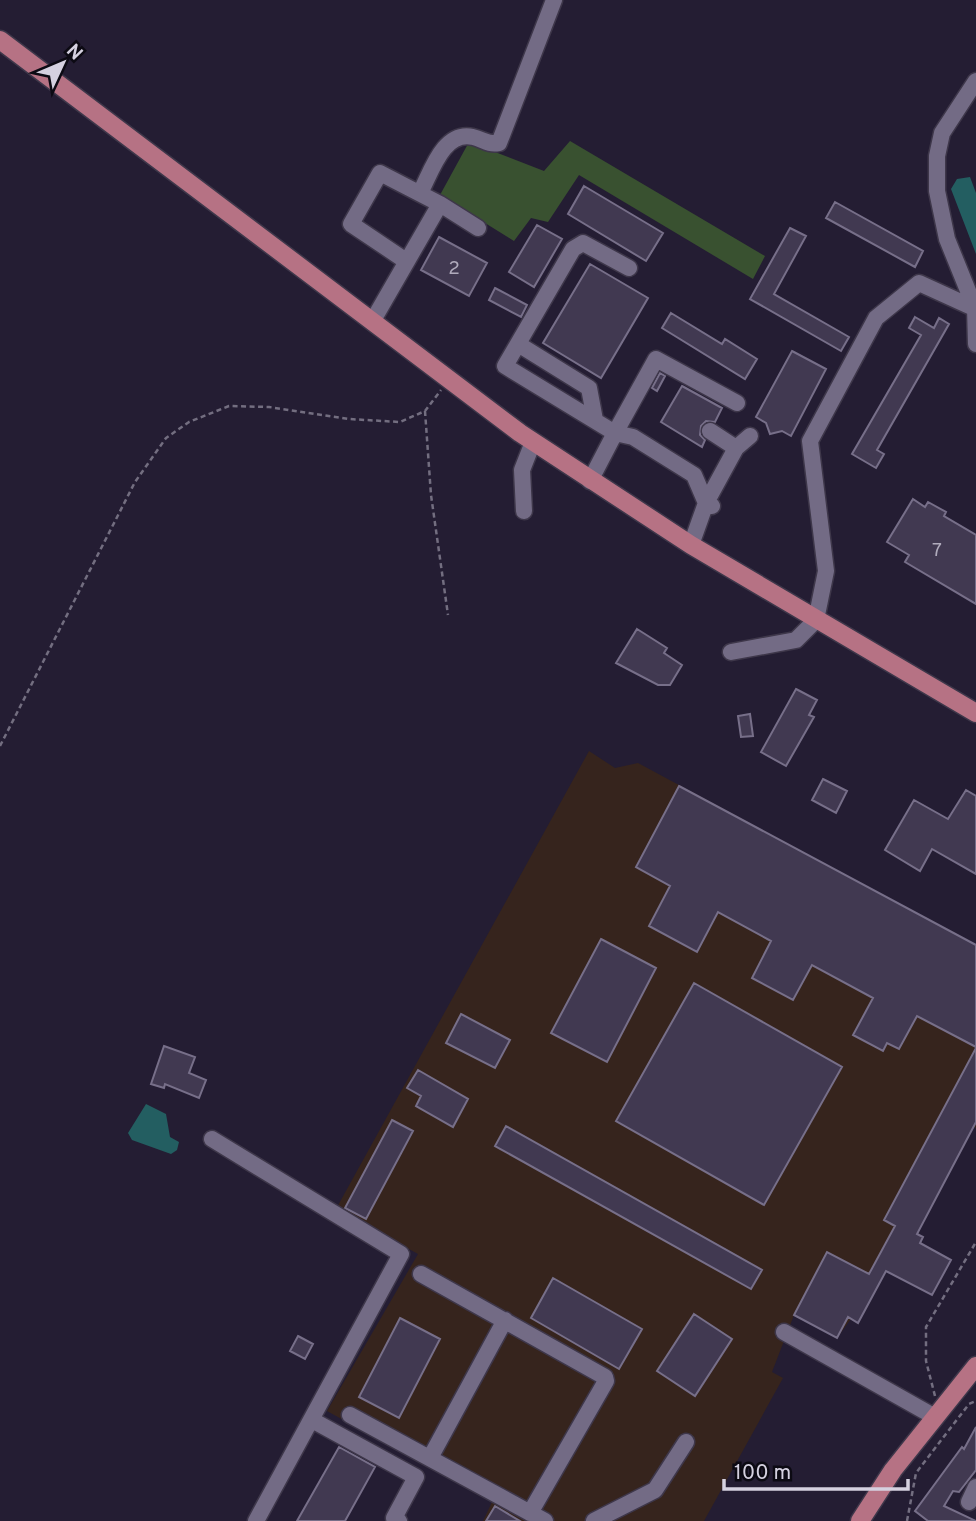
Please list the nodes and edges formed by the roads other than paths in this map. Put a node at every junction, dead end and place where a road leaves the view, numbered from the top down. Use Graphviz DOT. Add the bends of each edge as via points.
graph roads {
  1 [pos="554,0"];
  2 [pos="0,40"];
  3 [pos="976,81"];
  4 [pos="420,193"];
  5 [pos="440,204"];
  6 [pos="478,228"];
  7 [pos="406,261"];
  8 [pos="629,268"];
  9 [pos="976,308"];
  10 [pos="372,323"];
  11 [pos="518,344"];
  12 [pos="976,344"];
  13 [pos="737,403"];
  14 [pos="595,420"];
  15 [pos="710,431"];
  16 [pos="615,433"];
  17 [pos="750,436"];
  18 [pos="533,442"];
  19 [pos="736,448"];
  20 [pos="590,481"];
  21 [pos="710,505"];
  22 [pos="524,511"];
  23 [pos="691,545"];
  24 [pos="816,620"];
  25 [pos="731,652"];
  26 [pos="976,713"];
  27 [pos="212,1139"];
  28 [pos="421,1274"];
  29 [pos="505,1320"];
  30 [pos="785,1332"];
  31 [pos="974,1373"];
  32 [pos="936,1408"];
  33 [pos="350,1415"];
  34 [pos="312,1420"];
  35 [pos="686,1441"];
  36 [pos="430,1458"];
  37 [pos="530,1513"];
  38 [pos="256,1521"];
  39 [pos="399,1521"];
  40 [pos="545,1521"];
  41 [pos="594,1521"];
  42 [pos="860,1521"];
  1 -- 4 [label="lane" via="499,143 489,145 460,136 447,143"];
  2 -- 10 [label="main road"];
  3 -- 9 [label="lane" via="943,133 937,156 937,191 947,239"];
  4 -- 5 [label="lane"];
  4 -- 7 [label="lane" via="380,173 351,224"];
  5 -- 6 [label="lane"];
  5 -- 7 [label="lane"];
  7 -- 10 [label="lane"];
  8 -- 11 [label="lane" via="583,243 573,249"];
  9 -- 12 [label="lane"];
  9 -- 24 [label="lane" via="919,283 876,318 810,441 826,571"];
  10 -- 18 [label="main road"];
  11 -- 14 [label="lane" via="589,388"];
  11 -- 14 [label="lane" via="505,366"];
  13 -- 16 [label="lane" via="656,359"];
  14 -- 16 [label="lane"];
  15 -- 19 [label="lane"];
  16 -- 20 [label="lane"];
  16 -- 21 [label="lane" via="633,437 694,475"];
  17 -- 19 [label="lane"];
  18 -- 20 [label="main road"];
  18 -- 22 [label="lane" via="522,470"];
  19 -- 21 [label="lane"];
  20 -- 23 [label="main road"];
  21 -- 23 [label="lane"];
  23 -- 24 [label="main road"];
  24 -- 25 [label="lane" via="796,640"];
  24 -- 26 [label="main road"];
  27 -- 34 [label="lane" via="401,1254"];
  28 -- 29 [label="lane"];
  29 -- 36 [label="lane"];
  29 -- 37 [label="lane" via="606,1381"];
  30 -- 32 [label="lane"];
  31 -- 32 [label="main road"];
  32 -- 42 [label="main road"];
  33 -- 36 [label="lane"];
  34 -- 38 [label="lane"];
  34 -- 39 [label="lane" via="416,1477 394,1518"];
  35 -- 41 [label="lane" via="655,1490"];
  36 -- 37 [label="lane"];
  37 -- 40 [label="lane"];
}
